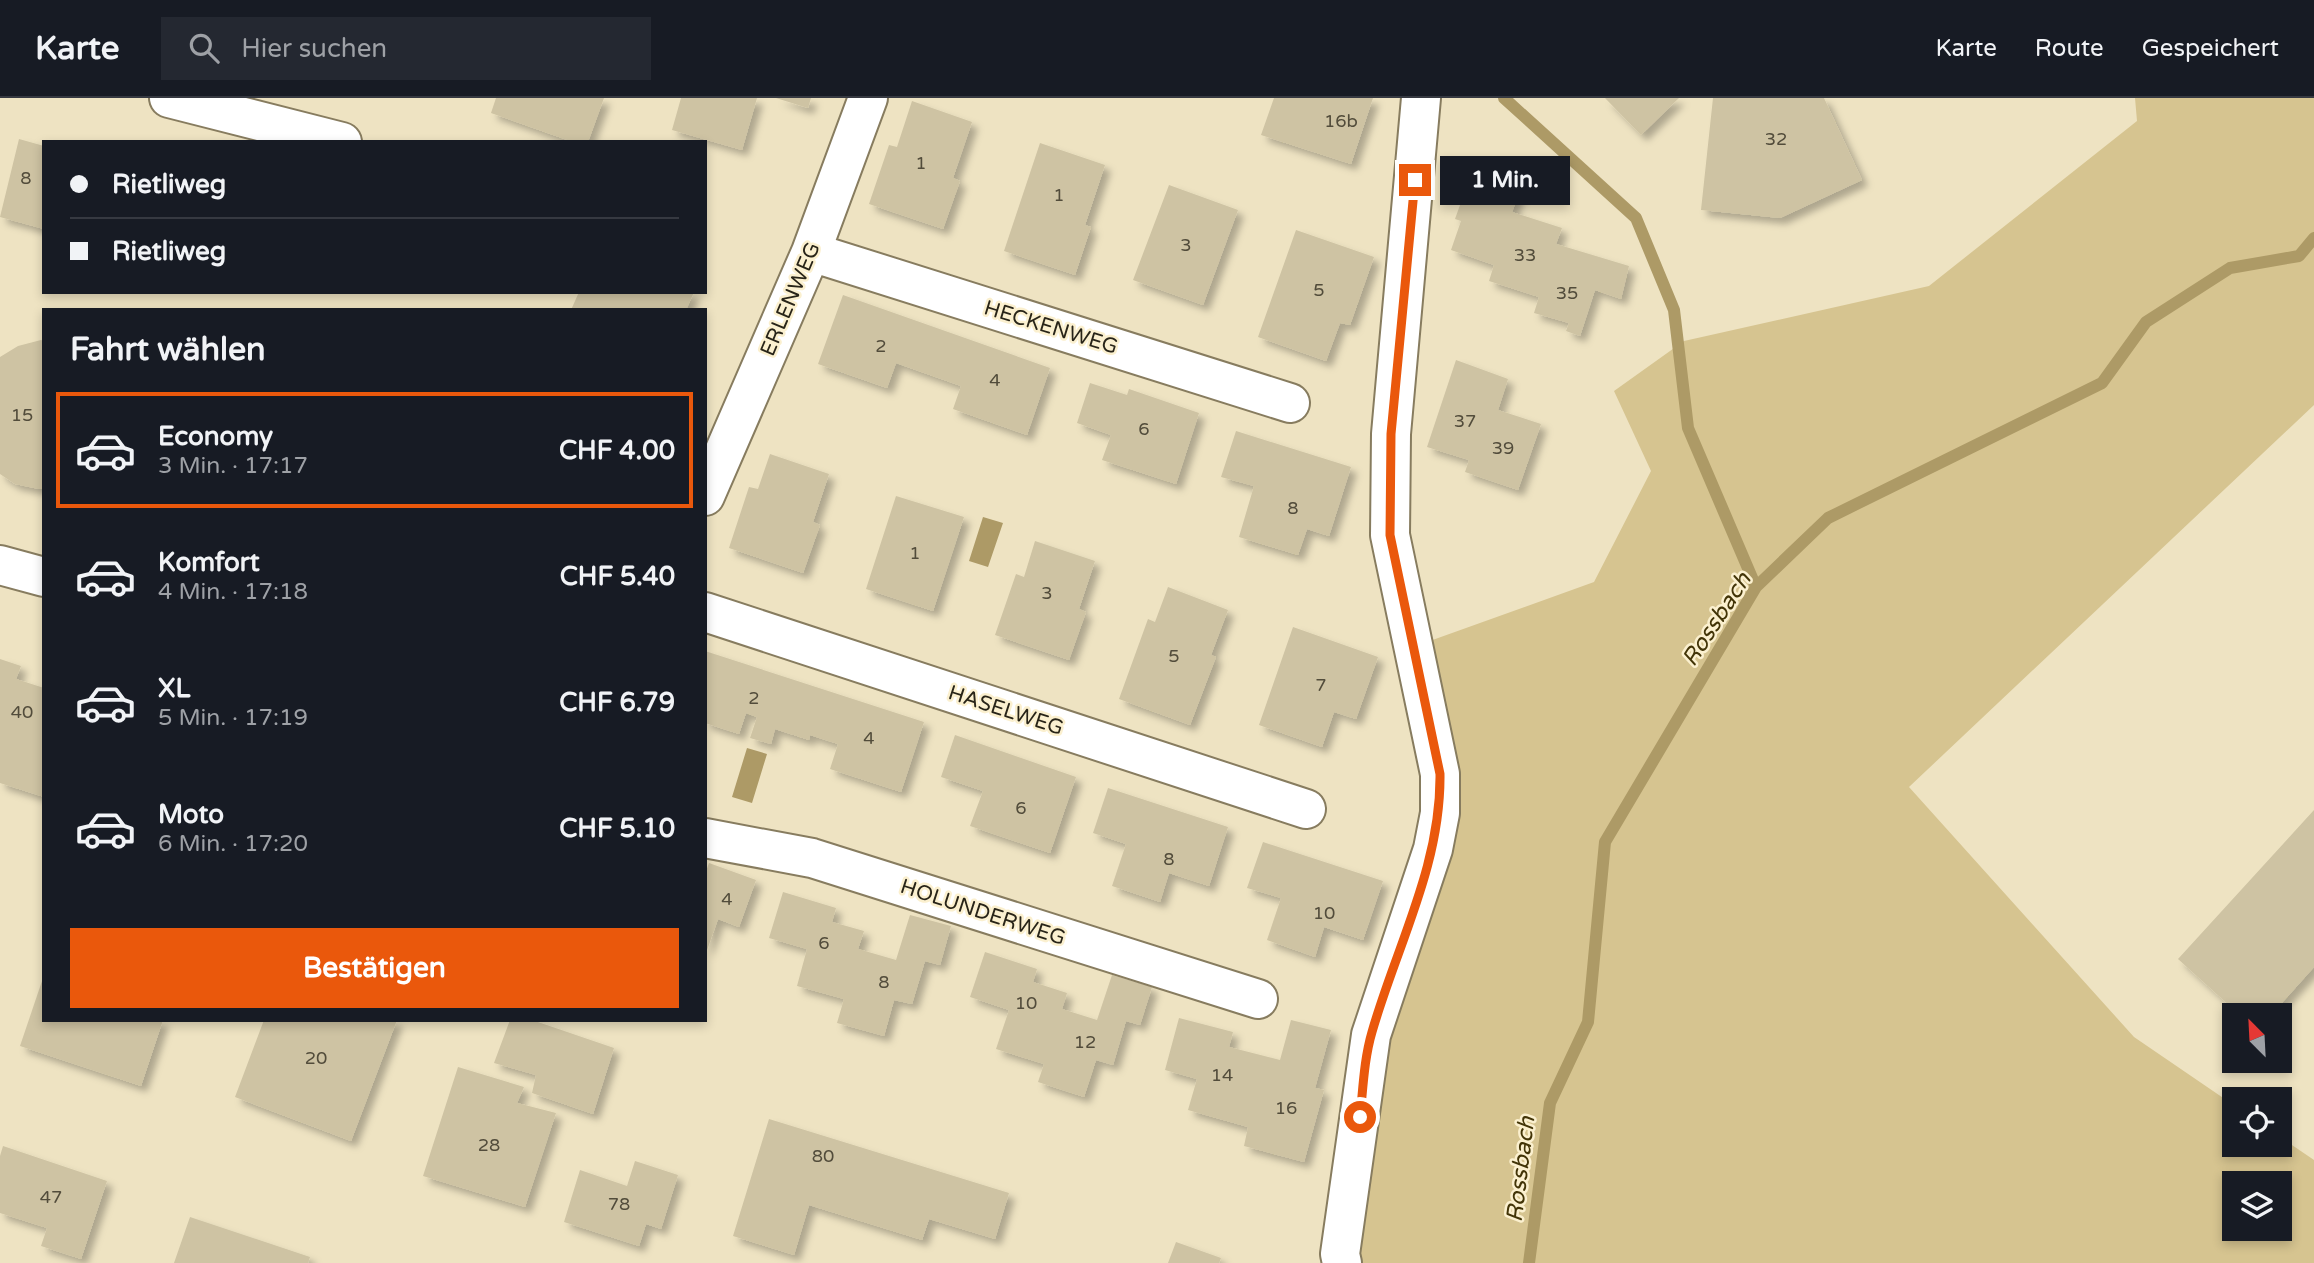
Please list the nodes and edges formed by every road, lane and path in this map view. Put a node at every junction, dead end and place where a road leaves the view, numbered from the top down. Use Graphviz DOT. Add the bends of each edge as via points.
graph roads {
  1 [pos="169,98"];
  2 [pos="868,98"];
  3 [pos="1421,98"];
  4 [pos="334,140"];
  5 [pos="811,252"];
  6 [pos="1290,402"];
  7 [pos="707,491"];
  8 [pos="0,565"];
  9 [pos="42,576"];
  10 [pos="707,613"];
  11 [pos="1306,809"];
  12 [pos="707,838"];
  13 [pos="1258,999"];
  14 [pos="1342,1263"];
  1 -- 4 [label="street"];
  2 -- 5 [label="street, ERLENWEG"];
  3 -- 14 [label="street" via="1391,434 1390,535 1440,774 1440,813 1433,849 1371,1035"];
  5 -- 6 [label="street, HECKENWEG"];
  5 -- 7 [label="street, ERLENWEG"];
  8 -- 9 [label="street"];
  10 -- 11 [label="street, HASELWEG"];
  12 -- 13 [label="street, HOLUNDERWEG" via="812,858"];
}
